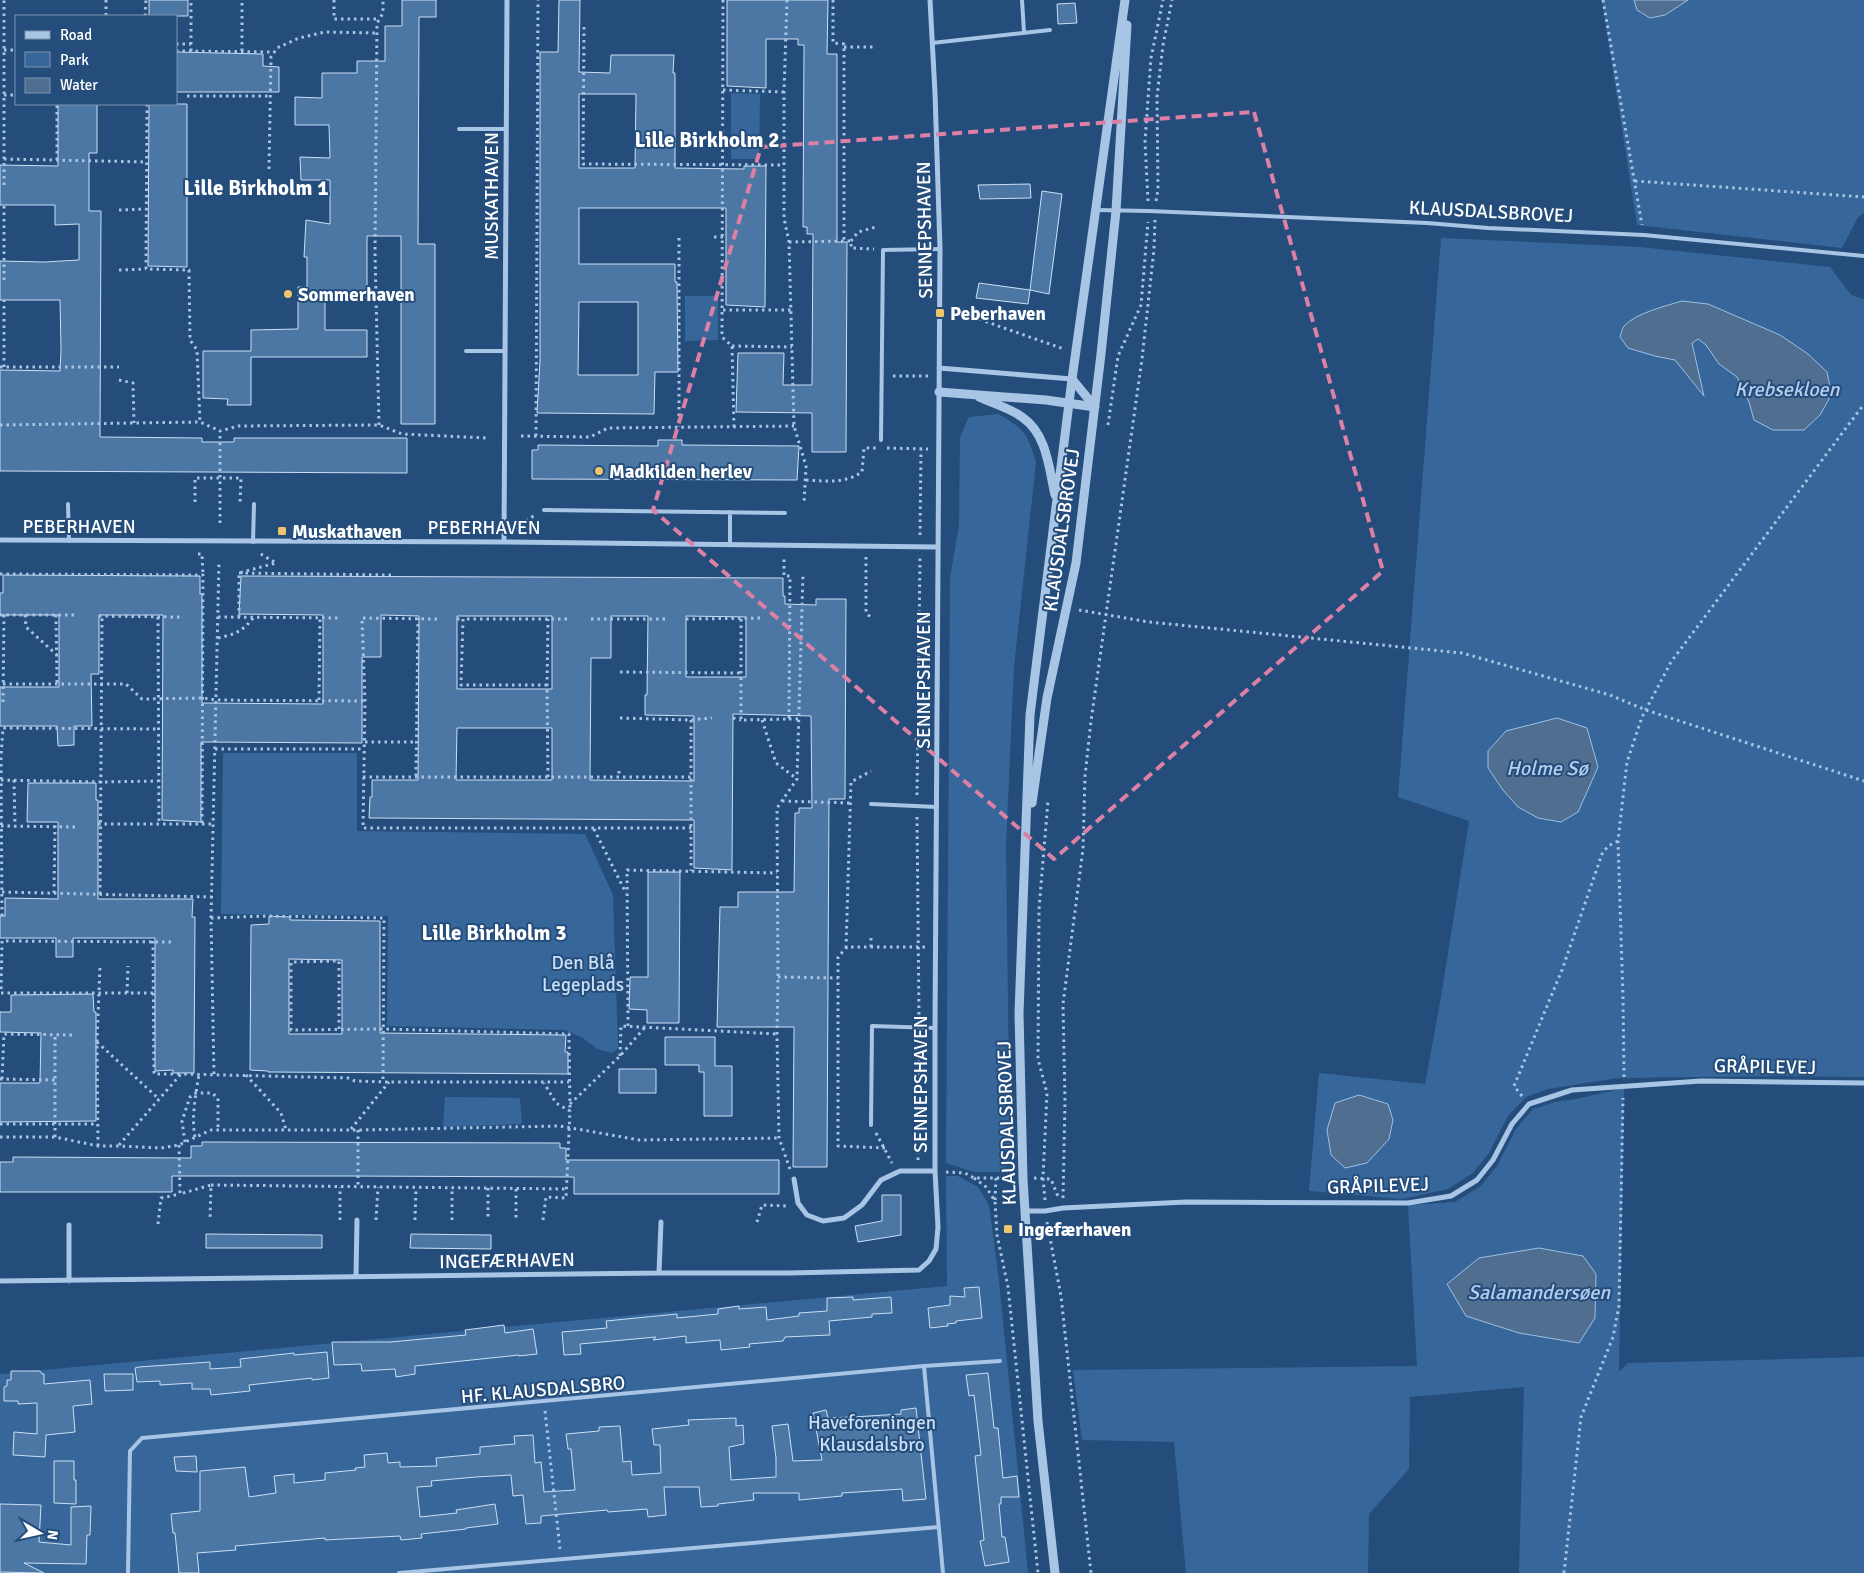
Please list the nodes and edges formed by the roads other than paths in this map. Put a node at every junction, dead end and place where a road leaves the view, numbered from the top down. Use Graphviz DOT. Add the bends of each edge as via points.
graph roads {
  1 [pos="506,0"];
  2 [pos="930,0"];
  3 [pos="1022,0"];
  4 [pos="1127,0"];
  5 [pos="1050,30"];
  6 [pos="1024,32"];
  7 [pos="932,44"];
  8 [pos="459,130"];
  9 [pos="506,130"];
  10 [pos="1096,210"];
  11 [pos="1116,211"];
  12 [pos="940,249"];
  13 [pos="1864,256"];
  14 [pos="466,351"];
  15 [pos="505,351"];
  16 [pos="939,368"];
  17 [pos="1072,379"];
  18 [pos="939,392"];
  19 [pos="972,394"];
  20 [pos="1070,404"];
  21 [pos="1095,407"];
  22 [pos="881,440"];
  23 [pos="1057,503"];
  24 [pos="68,504"];
  25 [pos="254,504"];
  26 [pos="544,510"];
  27 [pos="730,512"];
  28 [pos="785,513"];
  29 [pos="0,540"];
  30 [pos="69,541"];
  31 [pos="253,542"];
  32 [pos="504,542"];
  33 [pos="730,544"];
  34 [pos="938,547"];
  35 [pos="871,804"];
  36 [pos="938,807"];
  37 [pos="1026,851"];
  38 [pos="936,1028"];
  39 [pos="1864,1082"];
  40 [pos="871,1125"];
  41 [pos="935,1171"];
  42 [pos="794,1179"];
  43 [pos="1025,1211"];
  44 [pos="357,1220"];
  45 [pos="660,1222"];
  46 [pos="69,1225"];
  47 [pos="659,1273"];
  48 [pos="356,1277"];
  49 [pos="0,1281"];
  50 [pos="69,1281"];
  51 [pos="1000,1361"];
  52 [pos="924,1366"];
  53 [pos="939,1527"];
  54 [pos="128,1573"];
  55 [pos="399,1573"];
  56 [pos="943,1573"];
  57 [pos="1055,1573"];
  1 -- 9 [label="street, MUSKATHAVEN"];
  2 -- 7 [label="street, SENNEPSHAVEN"];
  3 -- 6 [label="lane"];
  4 -- 10 [label="street, KLAUSDALSBROVEJ"];
  4 -- 11 [label="street, KLAUSDALSBROVEJ"];
  5 -- 6 [label="lane"];
  6 -- 7 [label="lane"];
  7 -- 12 [label="street, SENNEPSHAVEN"];
  8 -- 9 [label="lane"];
  9 -- 15 [label="street, MUSKATHAVEN"];
  10 -- 11 [label="lane, KLAUSDALSBROVEJ"];
  10 -- 17 [label="street, KLAUSDALSBROVEJ"];
  11 -- 13 [label="lane, KLAUSDALSBROVEJ" via="1644,235"];
  11 -- 21 [label="street, KLAUSDALSBROVEJ"];
  12 -- 16 [label="street, SENNEPSHAVEN"];
  12 -- 22 [label="lane" via="883,250"];
  14 -- 15 [label="lane"];
  15 -- 32 [label="street, MUSKATHAVEN"];
  16 -- 17 [label="street"];
  16 -- 18 [label="street, SENNEPSHAVEN"];
  17 -- 20 [label="street, KLAUSDALSBROVEJ"];
  17 -- 21 [label="street"];
  18 -- 19 [label="street"];
  18 -- 34 [label="street, SENNEPSHAVEN"];
  19 -- 20 [label="street"];
  19 -- 23 [label="street" via="1022,417 1038,433"];
  20 -- 21 [label="street"];
  20 -- 23 [label="street, KLAUSDALSBROVEJ"];
  21 -- 37 [label="street, KLAUSDALSBROVEJ" via="1076,562 1047,698"];
  23 -- 37 [label="street, KLAUSDALSBROVEJ" via="1030,715"];
  24 -- 30 [label="lane"];
  25 -- 31 [label="lane"];
  26 -- 27 [label="lane"];
  27 -- 28 [label="lane"];
  27 -- 33 [label="lane"];
  29 -- 30 [label="street, PEBERHAVEN"];
  30 -- 31 [label="street, PEBERHAVEN"];
  31 -- 32 [label="street, PEBERHAVEN"];
  32 -- 33 [label="street, PEBERHAVEN"];
  33 -- 34 [label="street, PEBERHAVEN"];
  34 -- 36 [label="street, SENNEPSHAVEN"];
  35 -- 36 [label="lane"];
  36 -- 38 [label="street, SENNEPSHAVEN"];
  37 -- 43 [label="street, KLAUSDALSBROVEJ" via="1020,1012"];
  38 -- 40 [label="lane" via="872,1026"];
  38 -- 41 [label="street, SENNEPSHAVEN"];
  39 -- 43 [label="street, GRÅPILEVEJ" via="1701,1081 1572,1090 1529,1104 1512,1124 1493,1160 1476,1180 1451,1196 1408,1203 1186,1202"];
  41 -- 42 [label="street, SENNEPSHAVEN" via="900,1171 880,1180 862,1205 844,1218 823,1221 807,1215 798,1203"];
  41 -- 47 [label="street, INGEFÆRHAVEN" via="936,1248 930,1260 919,1270"];
  43 -- 57 [label="street, KLAUSDALSBROVEJ" via="1038,1421"];
  44 -- 48 [label="street"];
  45 -- 47 [label="street"];
  46 -- 50 [label="street"];
  47 -- 48 [label="street, INGEFÆRHAVEN"];
  48 -- 50 [label="street, INGEFÆRHAVEN"];
  49 -- 50 [label="street, INGEFÆRHAVEN"];
  51 -- 52 [label="lane, HF. KLAUSDALSBRO"];
  52 -- 53 [label="lane"];
  52 -- 54 [label="lane, HF. KLAUSDALSBRO" via="142,1438 130,1451"];
  53 -- 55 [label="lane"];
  53 -- 56 [label="lane"];
}
